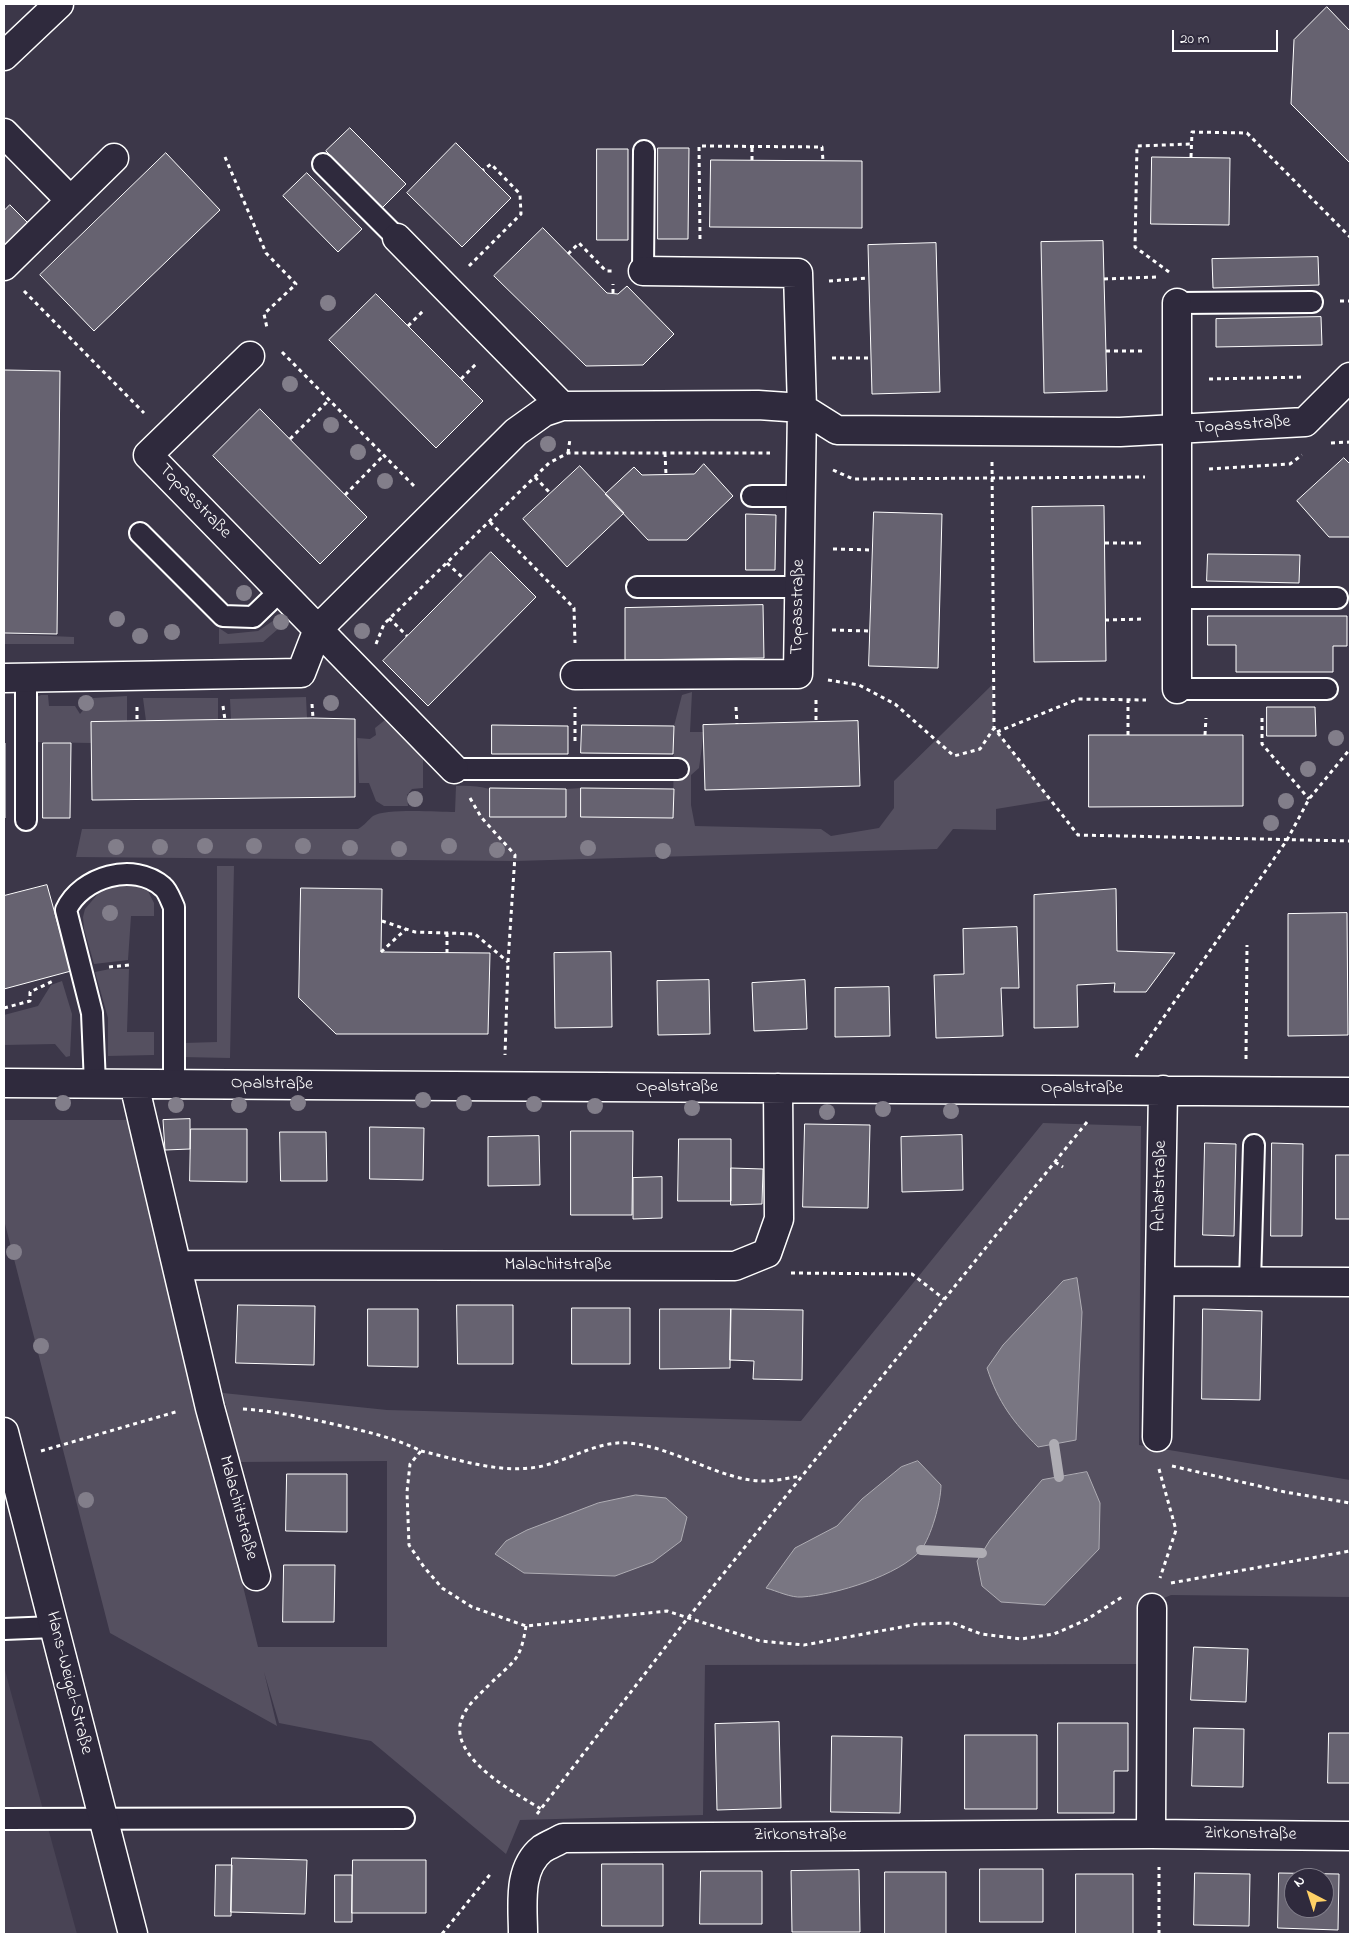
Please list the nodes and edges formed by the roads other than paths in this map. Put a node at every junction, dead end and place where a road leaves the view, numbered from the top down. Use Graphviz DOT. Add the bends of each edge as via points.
graph roads {
  1 [pos="59,4"];
  2 [pos="4,56"];
  3 [pos="4,133"];
  4 [pos="644,151"];
  5 [pos="114,158"];
  6 [pos="323,164"];
  7 [pos="70,200"];
  8 [pos="397,238"];
  9 [pos="4,266"];
  10 [pos="643,271"];
  11 [pos="1312,302"];
  12 [pos="1177,304"];
  13 [pos="250,356"];
  14 [pos="1350,377"];
  15 [pos="562,406"];
  16 [pos="802,408"];
  17 [pos="1178,430"];
  18 [pos="752,496"];
  19 [pos="801,496"];
  20 [pos="140,533"];
  21 [pos="637,587"];
  22 [pos="799,587"];
  23 [pos="280,591"];
  24 [pos="1338,598"];
  25 [pos="1177,609"];
  26 [pos="318,628"];
  27 [pos="575,675"];
  28 [pos="15,678"];
  29 [pos="1177,689"];
  30 [pos="1327,689"];
  31 [pos="454,769"];
  32 [pos="678,769"];
  33 [pos="26,820"];
  34 [pos="4,1083"];
  35 [pos="95,1084"];
  36 [pos="134,1084"];
  37 [pos="174,1084"];
  38 [pos="778,1088"];
  39 [pos="1163,1090"];
  40 [pos="1350,1092"];
  41 [pos="1254,1145"];
  42 [pos="178,1265"];
  43 [pos="1160,1282"];
  44 [pos="1250,1282"];
  45 [pos="1350,1282"];
  46 [pos="4,1432"];
  47 [pos="1157,1450"];
  48 [pos="256,1576"];
  49 [pos="1155,1596"];
  50 [pos="54,1627"];
  51 [pos="4,1629"];
  52 [pos="103,1818"];
  53 [pos="404,1818"];
  54 [pos="4,1819"];
  55 [pos="1155,1834"];
  56 [pos="1350,1836"];
  57 [pos="133,1934"];
  58 [pos="523,1934"];
  1 -- 2 [label="street"];
  3 -- 7 [label="street"];
  4 -- 10 [label="lane"];
  5 -- 7 [label="street"];
  6 -- 8 [label="lane"];
  7 -- 9 [label="street"];
  8 -- 15 [label="street"];
  10 -- 16 [label="street, Topasstraße" via="798,273"];
  11 -- 12 [label="lane"];
  12 -- 17 [label="street, Topasstraße"];
  13 -- 23 [label="street, Topasstraße" via="148,455"];
  14 -- 17 [label="street, Topasstraße" via="1305,422"];
  15 -- 16 [label="street, Topasstraße" via="758,405"];
  15 -- 26 [label="street, Topasstraße" via="544,412 522,427"];
  16 -- 17 [label="street, Topasstraße" via="837,430"];
  16 -- 19 [label="street, Topasstraße"];
  17 -- 25 [label="street, Topasstraße"];
  18 -- 19 [label="lane"];
  19 -- 22 [label="street, Topasstraße"];
  20 -- 23 [label="lane" via="222,616 253,617"];
  21 -- 22 [label="lane"];
  22 -- 27 [label="street, Topasstraße" via="798,674"];
  23 -- 26 [label="street, Topasstraße"];
  24 -- 25 [label="lane"];
  25 -- 29 [label="street, Topasstraße"];
  26 -- 28 [label="street, Topasstraße" via="301,673"];
  26 -- 31 [label="street, Topasstraße"];
  28 -- 33 [label="lane"];
  29 -- 30 [label="lane"];
  31 -- 32 [label="lane"];
  34 -- 35 [label="street, Opalstraße"];
  35 -- 36 [label="street, Opalstraße"];
  35 -- 37 [label="lane" via="92,1013 66,910 72,898 88,884 120,874 149,877 164,888 174,907"];
  36 -- 37 [label="street, Opalstraße"];
  36 -- 42 [label="street, Malachitstraße"];
  37 -- 38 [label="street, Opalstraße"];
  38 -- 39 [label="street, Opalstraße"];
  38 -- 42 [label="street, Malachitstraße" via="779,1219 767,1253 735,1266"];
  39 -- 40 [label="street, Opalstraße"];
  39 -- 43 [label="street, Achatstraße"];
  41 -- 44 [label="lane"];
  42 -- 48 [label="street, Malachitstraße" via="210,1408"];
  43 -- 44 [label="street"];
  43 -- 47 [label="street, Achatstraße"];
  44 -- 45 [label="street"];
  46 -- 50 [label="street, Hans-Weigel-Straße"];
  49 -- 55 [label="street"];
  50 -- 51 [label="lane"];
  50 -- 52 [label="street, Hans-Weigel-Straße"];
  52 -- 53 [label="lane"];
  52 -- 54 [label="lane"];
  52 -- 57 [label="street, Hans-Weigel-Straße"];
  55 -- 56 [label="street, Zirkonstraße"];
  55 -- 58 [label="street, Zirkonstraße" via="563,1838 542,1849 529,1864 523,1887"];
}
